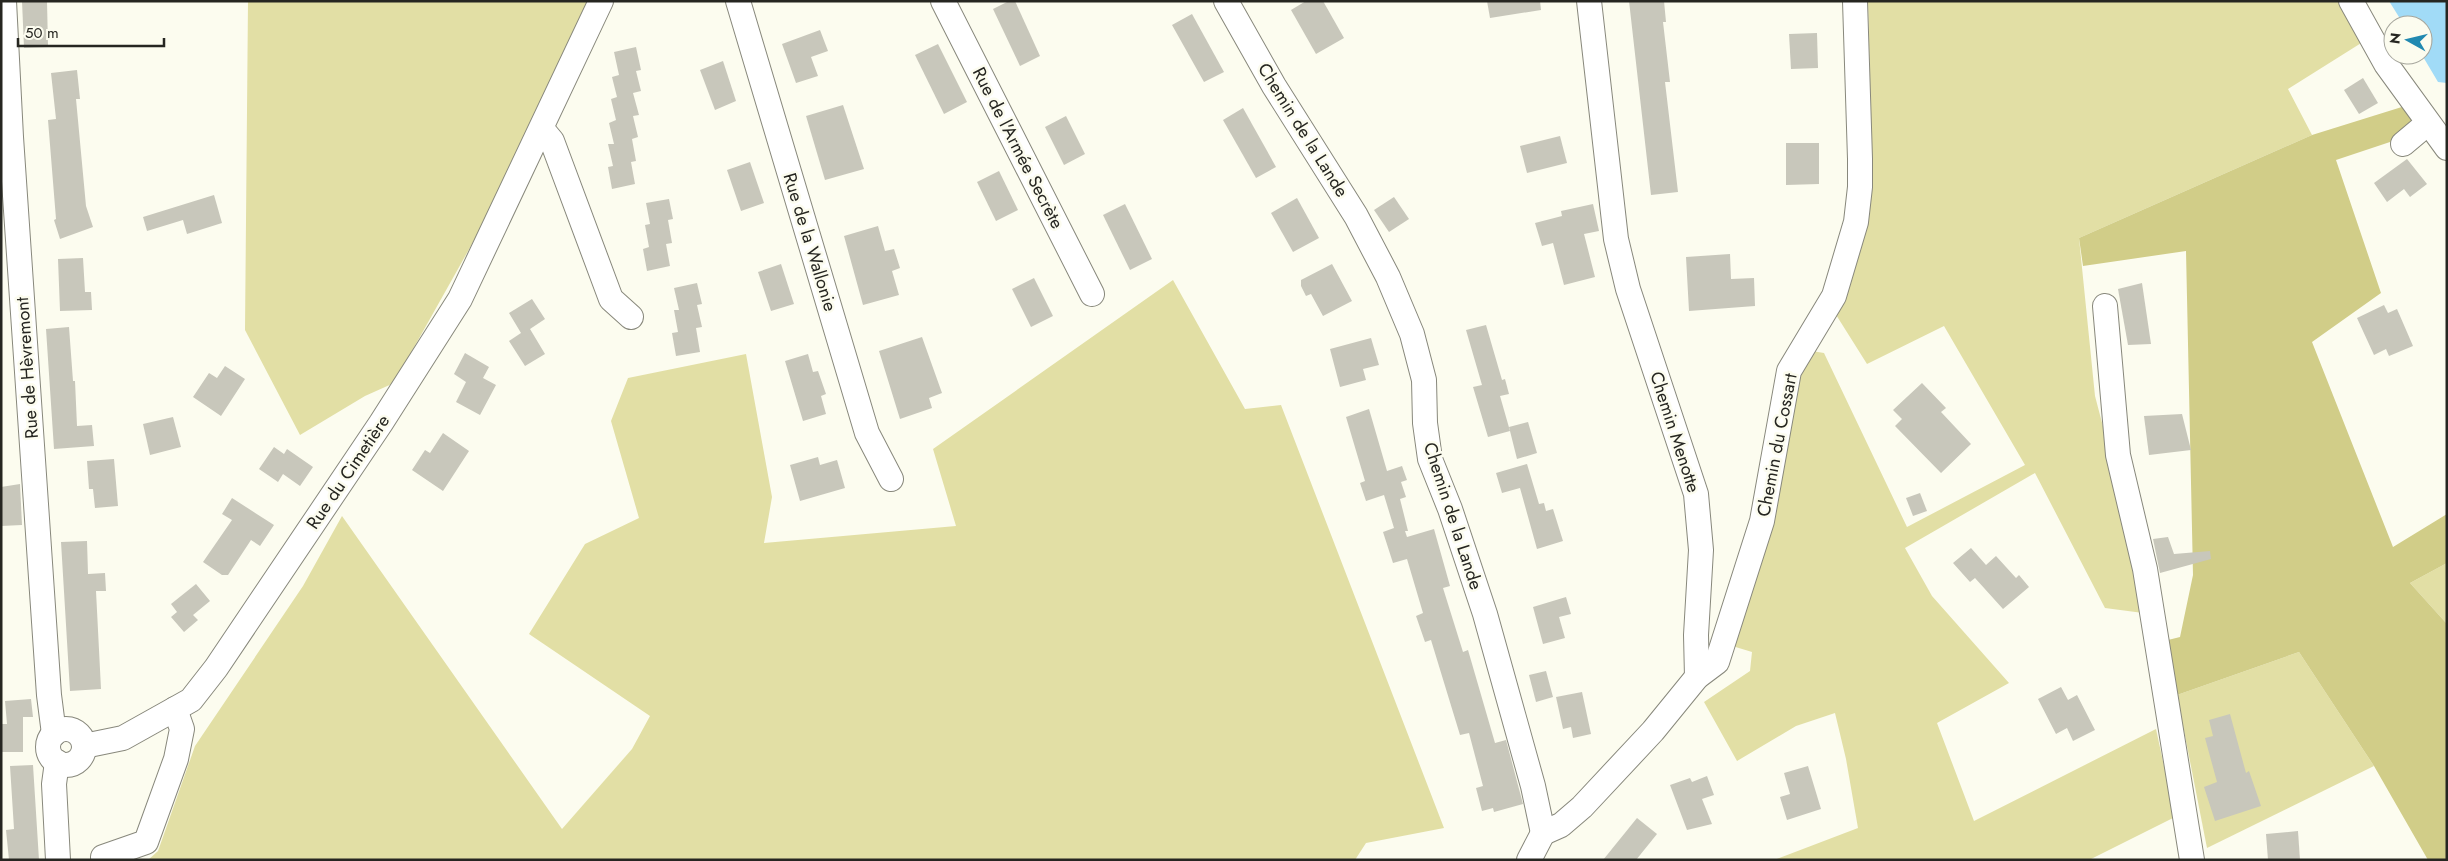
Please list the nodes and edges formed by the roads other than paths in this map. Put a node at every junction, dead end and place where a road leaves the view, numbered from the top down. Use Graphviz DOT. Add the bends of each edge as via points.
graph roads {
  1 [pos="4,1"];
  2 [pos="601,1"];
  3 [pos="738,1"];
  4 [pos="943,1"];
  5 [pos="1226,1"];
  6 [pos="1589,1"];
  7 [pos="1855,1"];
  8 [pos="2351,1"];
  9 [pos="2428,124"];
  10 [pos="542,129"];
  11 [pos="2403,144"];
  12 [pos="2447,148"];
  13 [pos="1092,294"];
  14 [pos="2105,306"];
  15 [pos="631,317"];
  16 [pos="891,479"];
  17 [pos="1697,677"];
  18 [pos="175,708"];
  19 [pos="54,734"];
  20 [pos="84,746"];
  21 [pos="57,762"];
  22 [pos="1542,833"];
  23 [pos="103,857"];
  24 [pos="58,860"];
  25 [pos="1529,860"];
  26 [pos="2192,860"];
  1 -- 19 [label="street, Rue de Hèvremont"];
  2 -- 10 [label="street, Rue du Cimetière"];
  3 -- 16 [label="street, Rue de la Wallonie" via="867,433"];
  4 -- 13 [label="street, Rue de l'Armée Secrète"];
  5 -- 22 [label="street, Chemin de la Lande" via="1274,86 1356,216 1388,277 1412,334 1424,380 1430,459 1484,614 1534,786"];
  6 -- 17 [label="street, Chemin Menotte" via="1616,239 1628,289 1696,494 1701,550"];
  7 -- 17 [label="street, Chemin du Cossart" via="1860,177 1856,222 1834,296 1789,371 1762,521 1717,662"];
  8 -- 9 [label="street" via="2386,64"];
  9 -- 11 [label="street"];
  9 -- 12 [label="street"];
  10 -- 15 [label="street" via="552,141 611,299"];
  10 -- 18 [label="street, Rue du Cimetière" via="460,299 216,668 191,700"];
  14 -- 26 [label="street" via="2118,455 2145,569"];
  17 -- 22 [label="street" via="1582,807 1561,825"];
  18 -- 20 [label="street, Rue du Cimetière" via="123,738"];
  18 -- 23 [label="street" via="182,729 176,760 146,842"];
  19 -- 20 [label="street" via="64,730 75,732 80,735"];
  19 -- 21 [label="street, Rue de Hèvremont" via="48,749"];
  20 -- 21 [label="street" via="81,756 73,764"];
  21 -- 24 [label="street, Rue de Hèvremont" via="54,784"];
  22 -- 25 [label="street"];
}
